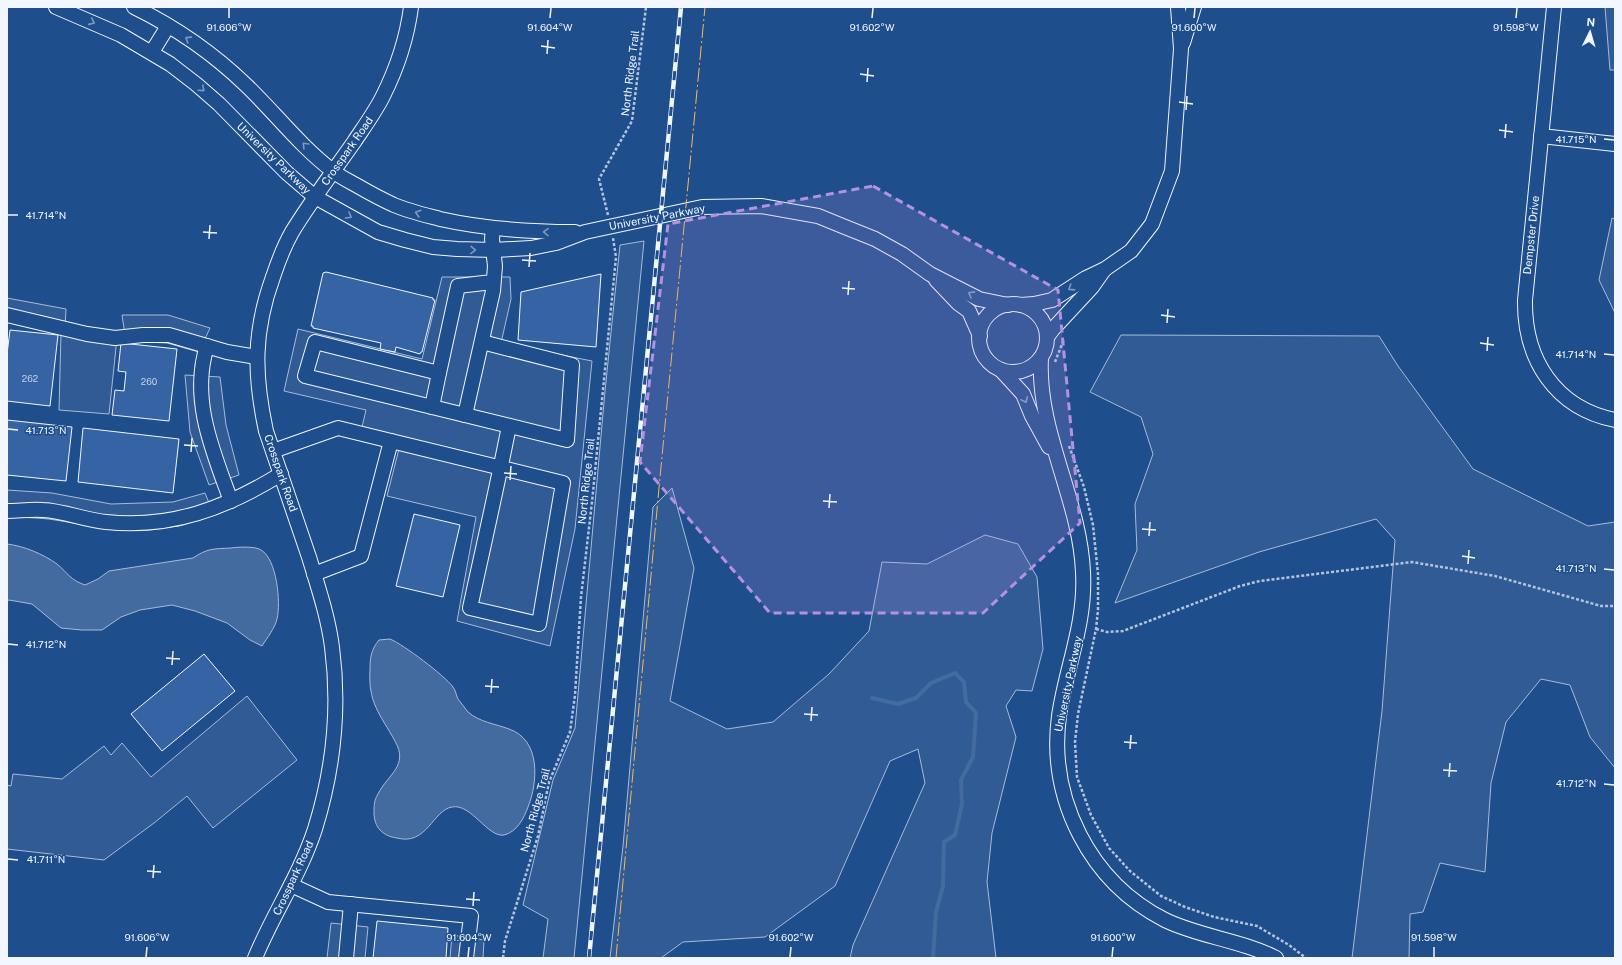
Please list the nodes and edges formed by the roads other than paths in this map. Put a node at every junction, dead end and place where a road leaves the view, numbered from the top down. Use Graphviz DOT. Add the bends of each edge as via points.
graph roads {
  1 [pos="56,7"];
  2 [pos="134,7"];
  3 [pos="411,7"];
  4 [pos="1178,7"];
  5 [pos="1194,7"];
  6 [pos="1554,7"];
  7 [pos="168,26"];
  8 [pos="1181,49"];
  9 [pos="152,52"];
  10 [pos="1541,136"];
  11 [pos="1615,144"];
  12 [pos="334,172"];
  13 [pos="315,197"];
  14 [pos="493,228"];
  15 [pos="585,232"];
  16 [pos="494,250"];
  17 [pos="1105,269"];
  18 [pos="930,274"];
  19 [pos="492,282"];
  20 [pos="1015,305"];
  21 [pos="7,315"];
  22 [pos="980,336"];
  23 [pos="1047,337"];
  24 [pos="482,342"];
  25 [pos="207,346"];
  26 [pos="257,357"];
  27 [pos="1041,358"];
  28 [pos="1001,370"];
  29 [pos="439,373"];
  30 [pos="432,407"];
  31 [pos="465,415"];
  32 [pos="1615,420"];
  33 [pos="510,426"];
  34 [pos="391,441"];
  35 [pos="273,450"];
  36 [pos="1057,462"];
  37 [pos="500,468"];
  38 [pos="281,474"];
  39 [pos="231,501"];
  40 [pos="7,511"];
  41 [pos="314,574"];
  42 [pos="291,885"];
  43 [pos="351,904"];
  44 [pos="255,958"];
  45 [pos="346,958"];
  46 [pos="466,958"];
  47 [pos="1276,958"];
  1 -- 9 [label="street, University Parkway, one-way" via="121,35"];
  2 -- 7 [label="street, University Parkway"];
  3 -- 12 [label="street, Crosspark Road" via="397,64 382,97"];
  4 -- 8 [label="street"];
  5 -- 8 [label="street"];
  6 -- 10 [label="street, Dempster Drive"];
  7 -- 9 [label="street"];
  12 -- 7 [label="street, University Parkway, one-way" via="225,66"];
  8 -- 17 [label="street" via="1172,171 1152,224 1131,251"];
  9 -- 13 [label="street, University Parkway, one-way" via="196,84"];
  10 -- 11 [label="street"];
  10 -- 32 [label="street, Dempster Drive" via="1524,319 1535,357 1556,389 1571,402 1588,411"];
  12 -- 13 [label="street, Crosspark Road"];
  14 -- 12 [label="street, University Parkway, one-way" via="450,221 395,206"];
  13 -- 16 [label="street, University Parkway, one-way" via="378,232 405,240 434,247"];
  13 -- 26 [label="street, Crosspark Road" via="291,234 276,266 260,317"];
  15 -- 14 [label="street, University Parkway, one-way"];
  14 -- 16 [label="street"];
  15 -- 16 [label="street, University Parkway" via="556,243 531,248"];
  15 -- 18 [label="street, University Parkway" via="702,207 761,206 818,216 875,239"];
  16 -- 19 [label="street"];
  17 -- 20 [label="street, one-way" via="1052,300"];
  17 -- 23 [label="street"];
  20 -- 18 [label="street, University Parkway, one-way" via="979,299"];
  18 -- 22 [label="street, University Parkway" via="969,311"];
  19 -- 24 [label="street" via="493,291"];
  19 -- 29 [label="street" via="458,286"];
  20 -- 22 [label="street" via="1000,307 990,313 983,321"];
  20 -- 23 [label="street" via="1032,309 1040,316"];
  21 -- 25 [label="street" via="87,334 115,338 169,334"];
  22 -- 28 [label="street" via="983,354 990,363"];
  23 -- 27 [label="street" via="1046,348"];
  24 -- 31 [label="street"];
  24 -- 33 [label="street" via="572,365 567,440"];
  25 -- 26 [label="street"];
  25 -- 39 [label="street" via="202,361 200,384 203,407 215,459"];
  26 -- 35 [label="street, Crosspark Road" via="260,402"];
  27 -- 28 [label="street" via="1022,371"];
  27 -- 36 [label="street, University Parkway" via="1041,388"];
  28 -- 36 [label="street, University Parkway, one-way" via="1023,394"];
  29 -- 30 [label="street"];
  29 -- 30 [label="street" via="315,342 305,376"];
  30 -- 31 [label="street"];
  31 -- 33 [label="street"];
  33 -- 37 [label="street"];
  34 -- 35 [label="street" via="338,428"];
  34 -- 37 [label="street"];
  34 -- 41 [label="street" via="361,556"];
  35 -- 38 [label="street, Crosspark Road"];
  36 -- 47 [label="street, University Parkway" via="1080,539 1083,572 1078,636 1059,715 1057,742 1064,795 1073,821 1087,849 1108,876 1133,899 1165,920 1259,950"];
  37 -- 37 [label="street" via="470,608 539,624 563,484"];
  38 -- 39 [label="street"];
  38 -- 41 [label="street, Crosspark Road"];
  39 -- 40 [label="street" via="206,512 173,520 144,523 106,522 44,510"];
  41 -- 42 [label="street, Crosspark Road" via="324,605 332,647 336,710 333,748 315,830"];
  42 -- 43 [label="street" via="328,902"];
  42 -- 44 [label="street, Crosspark Road"];
  43 -- 45 [label="street"];
  43 -- 46 [label="street" via="471,916"];
}
